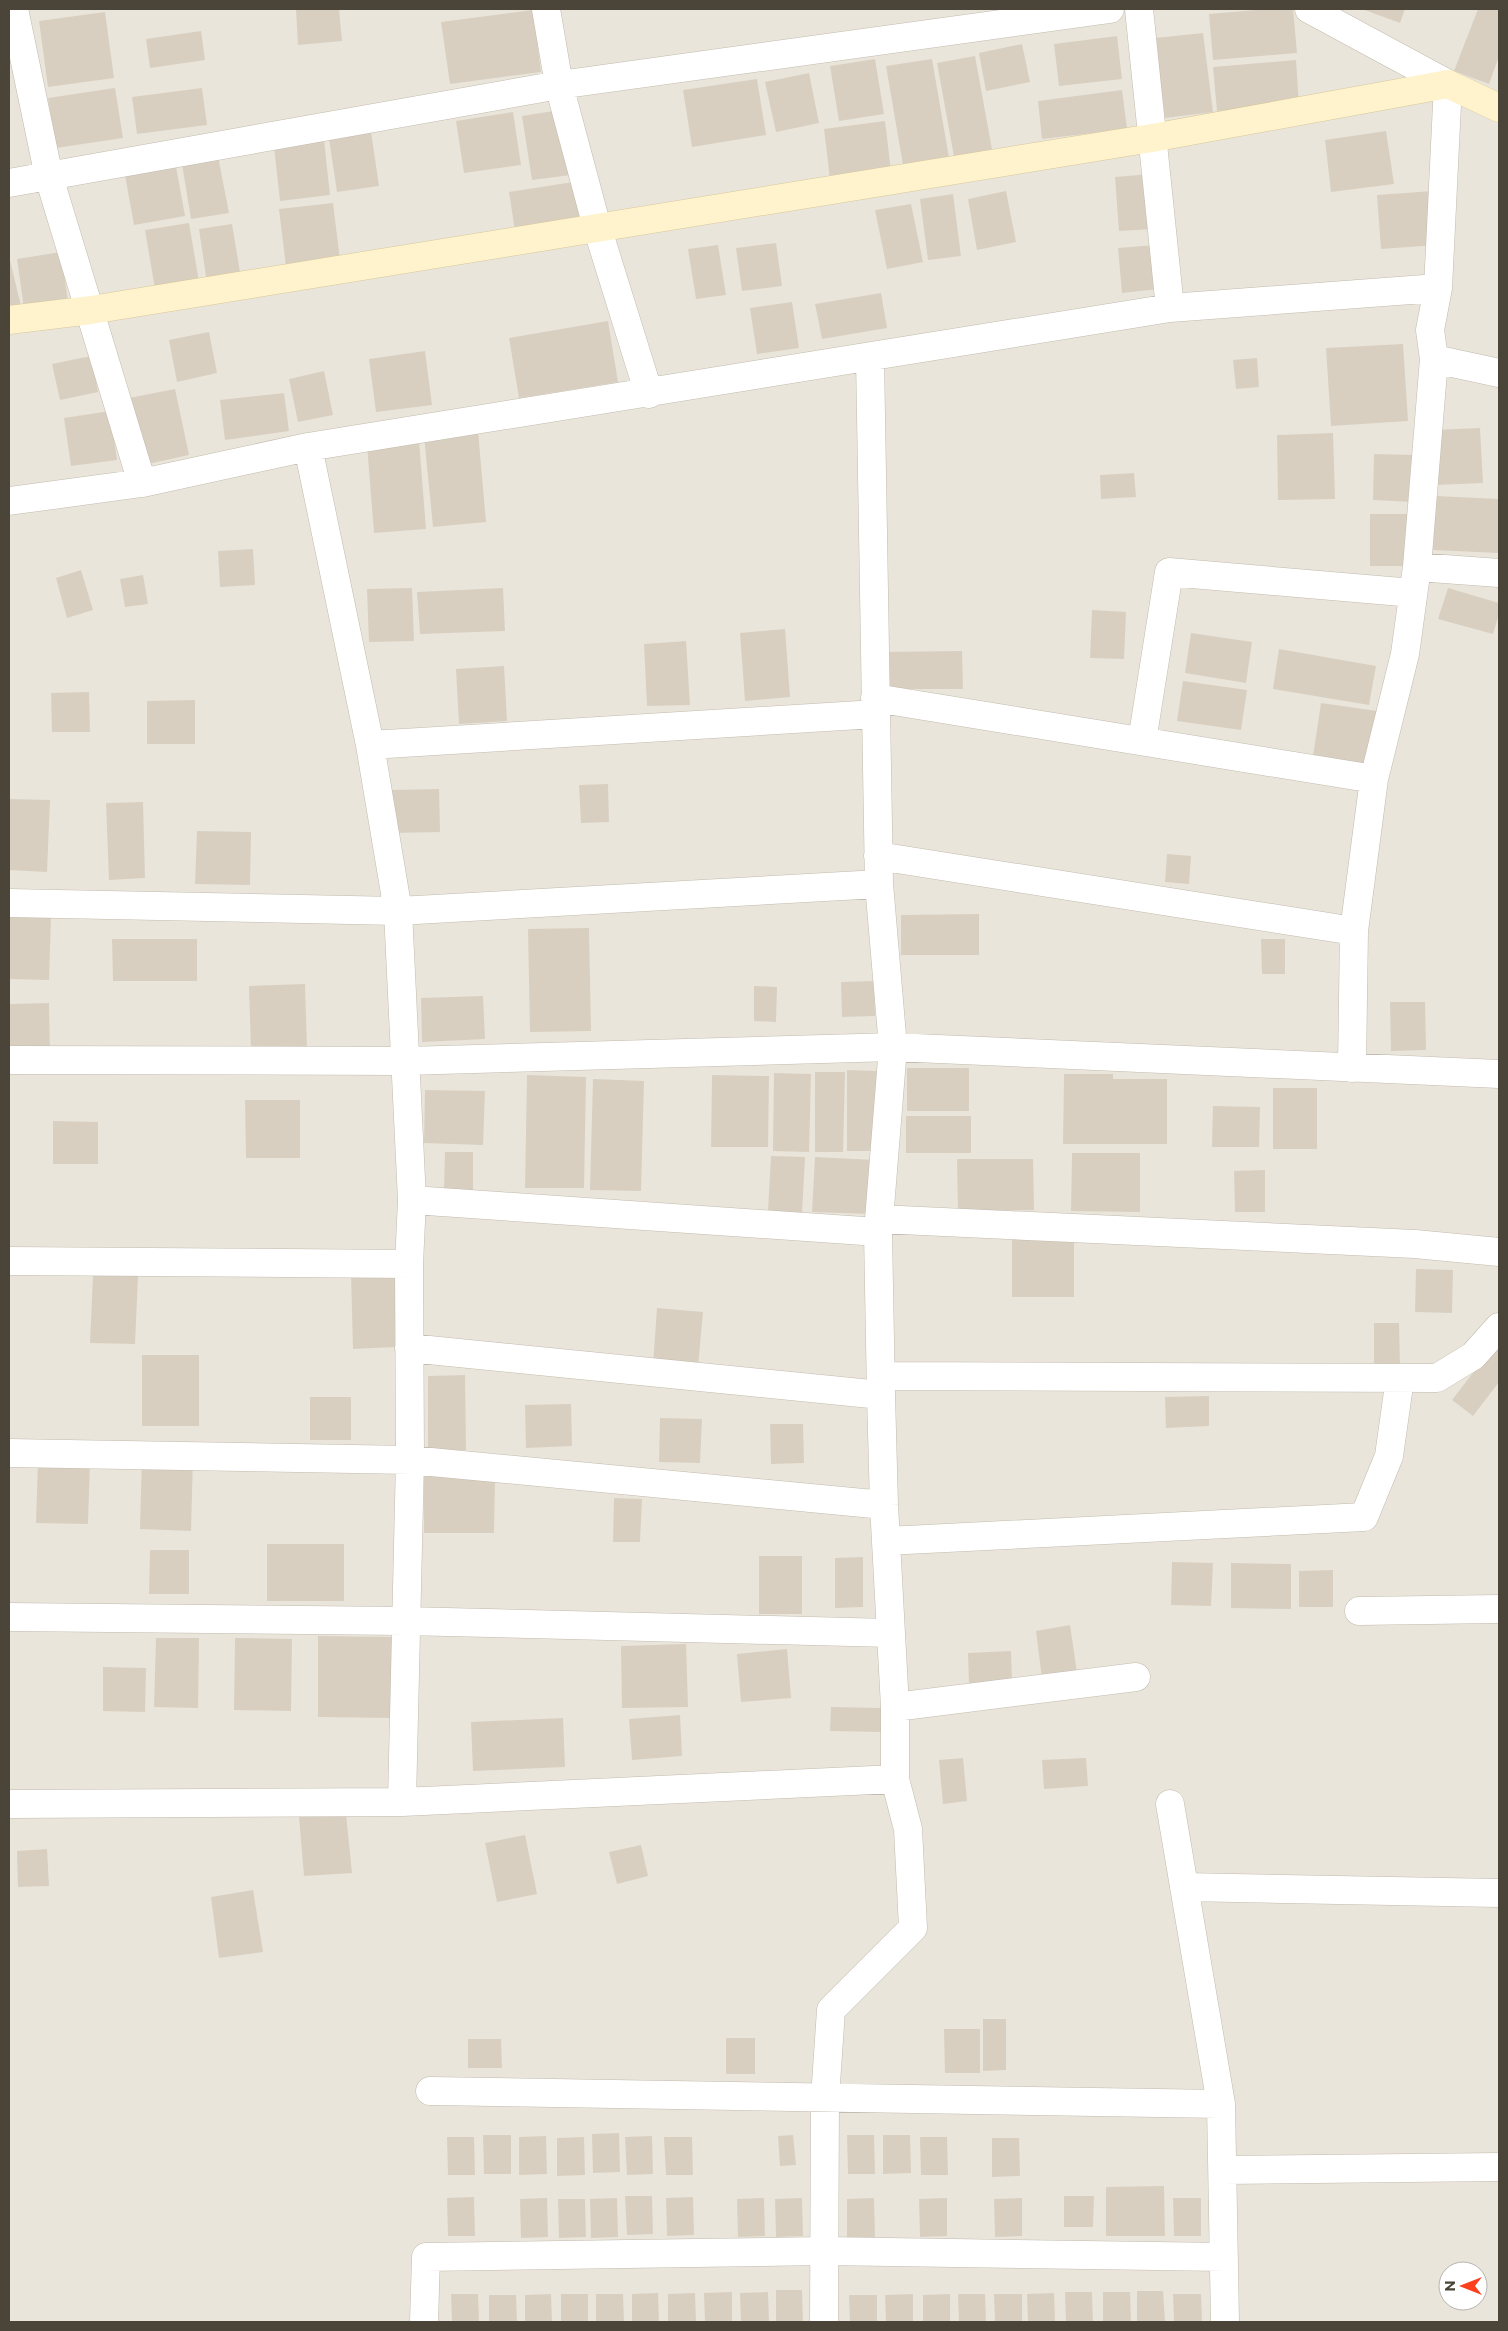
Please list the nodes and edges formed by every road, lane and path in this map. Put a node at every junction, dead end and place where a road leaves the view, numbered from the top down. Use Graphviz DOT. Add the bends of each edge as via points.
graph roads {
  1 [pos="14,9"];
  2 [pos="546,9"];
  3 [pos="1110,9"];
  4 [pos="1139,9"];
  5 [pos="1309,9"];
  6 [pos="1448,84"];
  7 [pos="559,85"];
  8 [pos="1499,108"];
  9 [pos="1152,138"];
  10 [pos="49,177"];
  11 [pos="9,183"];
  12 [pos="597,227"];
  13 [pos="1438,288"];
  14 [pos="1170,308"];
  15 [pos="91,310"];
  16 [pos="9,320"];
  17 [pos="870,357"];
  18 [pos="1434,359"];
  19 [pos="1499,373"];
  20 [pos="649,394"];
  21 [pos="308,447"];
  22 [pos="142,483"];
  23 [pos="9,501"];
  24 [pos="1499,573"];
  25 [pos="1415,580"];
  26 [pos="876,706"];
  27 [pos="1142,742"];
  28 [pos="370,745"];
  29 [pos="1374,779"];
  30 [pos="878,856"];
  31 [pos="879,884"];
  32 [pos="9,903"];
  33 [pos="398,911"];
  34 [pos="1354,931"];
  35 [pos="893,1047"];
  36 [pos="9,1060"];
  37 [pos="406,1061"];
  38 [pos="1352,1068"];
  39 [pos="1499,1074"];
  40 [pos="412,1200"];
  41 [pos="879,1226"];
  42 [pos="1499,1252"];
  43 [pos="9,1261"];
  44 [pos="409,1264"];
  45 [pos="1499,1327"];
  46 [pos="409,1348"];
  47 [pos="1400,1378"];
  48 [pos="881,1386"];
  49 [pos="9,1453"];
  50 [pos="410,1460"];
  51 [pos="884,1506"];
  52 [pos="886,1540"];
  53 [pos="1359,1610"];
  54 [pos="1499,1610"];
  55 [pos="9,1617"];
  56 [pos="404,1621"];
  57 [pos="890,1633"];
  58 [pos="1136,1677"];
  59 [pos="895,1707"];
  60 [pos="895,1779"];
  61 [pos="402,1802"];
  62 [pos="9,1804"];
  63 [pos="1170,1804"];
  64 [pos="1184,1888"];
  65 [pos="1499,1893"];
  66 [pos="430,2090"];
  67 [pos="825,2098"];
  68 [pos="1221,2104"];
  69 [pos="1499,2168"];
  70 [pos="1223,2170"];
  71 [pos="824,2251"];
  72 [pos="1224,2257"];
  73 [pos="424,2322"];
  74 [pos="824,2322"];
  75 [pos="1225,2322"];
  1 -- 10 [label="street"];
  2 -- 7 [label="street"];
  3 -- 7 [label="street"];
  4 -- 9 [label="street"];
  5 -- 6 [label="street"];
  6 -- 8 [label="street"];
  6 -- 9 [label="street"];
  6 -- 13 [label="street"];
  7 -- 10 [label="street"];
  7 -- 12 [label="street"];
  9 -- 12 [label="street"];
  9 -- 14 [label="street"];
  10 -- 11 [label="street"];
  10 -- 15 [label="street"];
  12 -- 15 [label="street"];
  12 -- 20 [label="street"];
  13 -- 14 [label="street"];
  13 -- 18 [label="street" via="1430,330"];
  14 -- 17 [label="street"];
  15 -- 16 [label="street"];
  15 -- 22 [label="street"];
  17 -- 20 [label="street"];
  17 -- 26 [label="street"];
  18 -- 19 [label="street"];
  18 -- 25 [label="street"];
  20 -- 21 [label="street"];
  21 -- 22 [label="street"];
  21 -- 28 [label="street"];
  22 -- 23 [label="street"];
  24 -- 25 [label="street"];
  25 -- 27 [label="street" via="1170,572"];
  25 -- 29 [label="street" via="1405,654"];
  26 -- 27 [label="street"];
  26 -- 28 [label="street"];
  26 -- 30 [label="street"];
  27 -- 29 [label="street"];
  28 -- 33 [label="street"];
  29 -- 34 [label="street"];
  30 -- 31 [label="street"];
  30 -- 34 [label="street"];
  31 -- 33 [label="street"];
  31 -- 35 [label="street"];
  32 -- 33 [label="street"];
  33 -- 37 [label="street"];
  34 -- 38 [label="street"];
  35 -- 37 [label="street"];
  35 -- 38 [label="street"];
  35 -- 41 [label="street"];
  36 -- 37 [label="street"];
  37 -- 40 [label="street"];
  38 -- 39 [label="street"];
  40 -- 41 [label="street"];
  40 -- 44 [label="street"];
  41 -- 42 [label="street" via="1415,1244"];
  41 -- 48 [label="street"];
  43 -- 44 [label="street"];
  44 -- 46 [label="street"];
  45 -- 47 [label="street" via="1473,1356 1437,1378"];
  46 -- 48 [label="street"];
  46 -- 50 [label="street"];
  47 -- 48 [label="street"];
  47 -- 52 [label="street" via="1389,1456 1364,1516"];
  48 -- 51 [label="street"];
  49 -- 50 [label="street"];
  50 -- 51 [label="street"];
  50 -- 56 [label="street"];
  51 -- 52 [label="street"];
  52 -- 57 [label="street"];
  53 -- 54 [label="street"];
  55 -- 56 [label="street"];
  56 -- 57 [label="street"];
  56 -- 61 [label="street"];
  57 -- 59 [label="street"];
  58 -- 59 [label="street"];
  59 -- 60 [label="street"];
  60 -- 61 [label="street"];
  60 -- 67 [label="street" via="908,1829 913,1928 832,2010"];
  61 -- 62 [label="street"];
  63 -- 64 [label="street"];
  64 -- 65 [label="street"];
  64 -- 68 [label="street"];
  66 -- 67 [label="street"];
  67 -- 68 [label="street"];
  67 -- 71 [label="street"];
  68 -- 70 [label="street"];
  69 -- 70 [label="street"];
  70 -- 72 [label="street"];
  71 -- 72 [label="street"];
  71 -- 73 [label="street" via="426,2256"];
  71 -- 74 [label="street"];
  72 -- 75 [label="street"];
}
